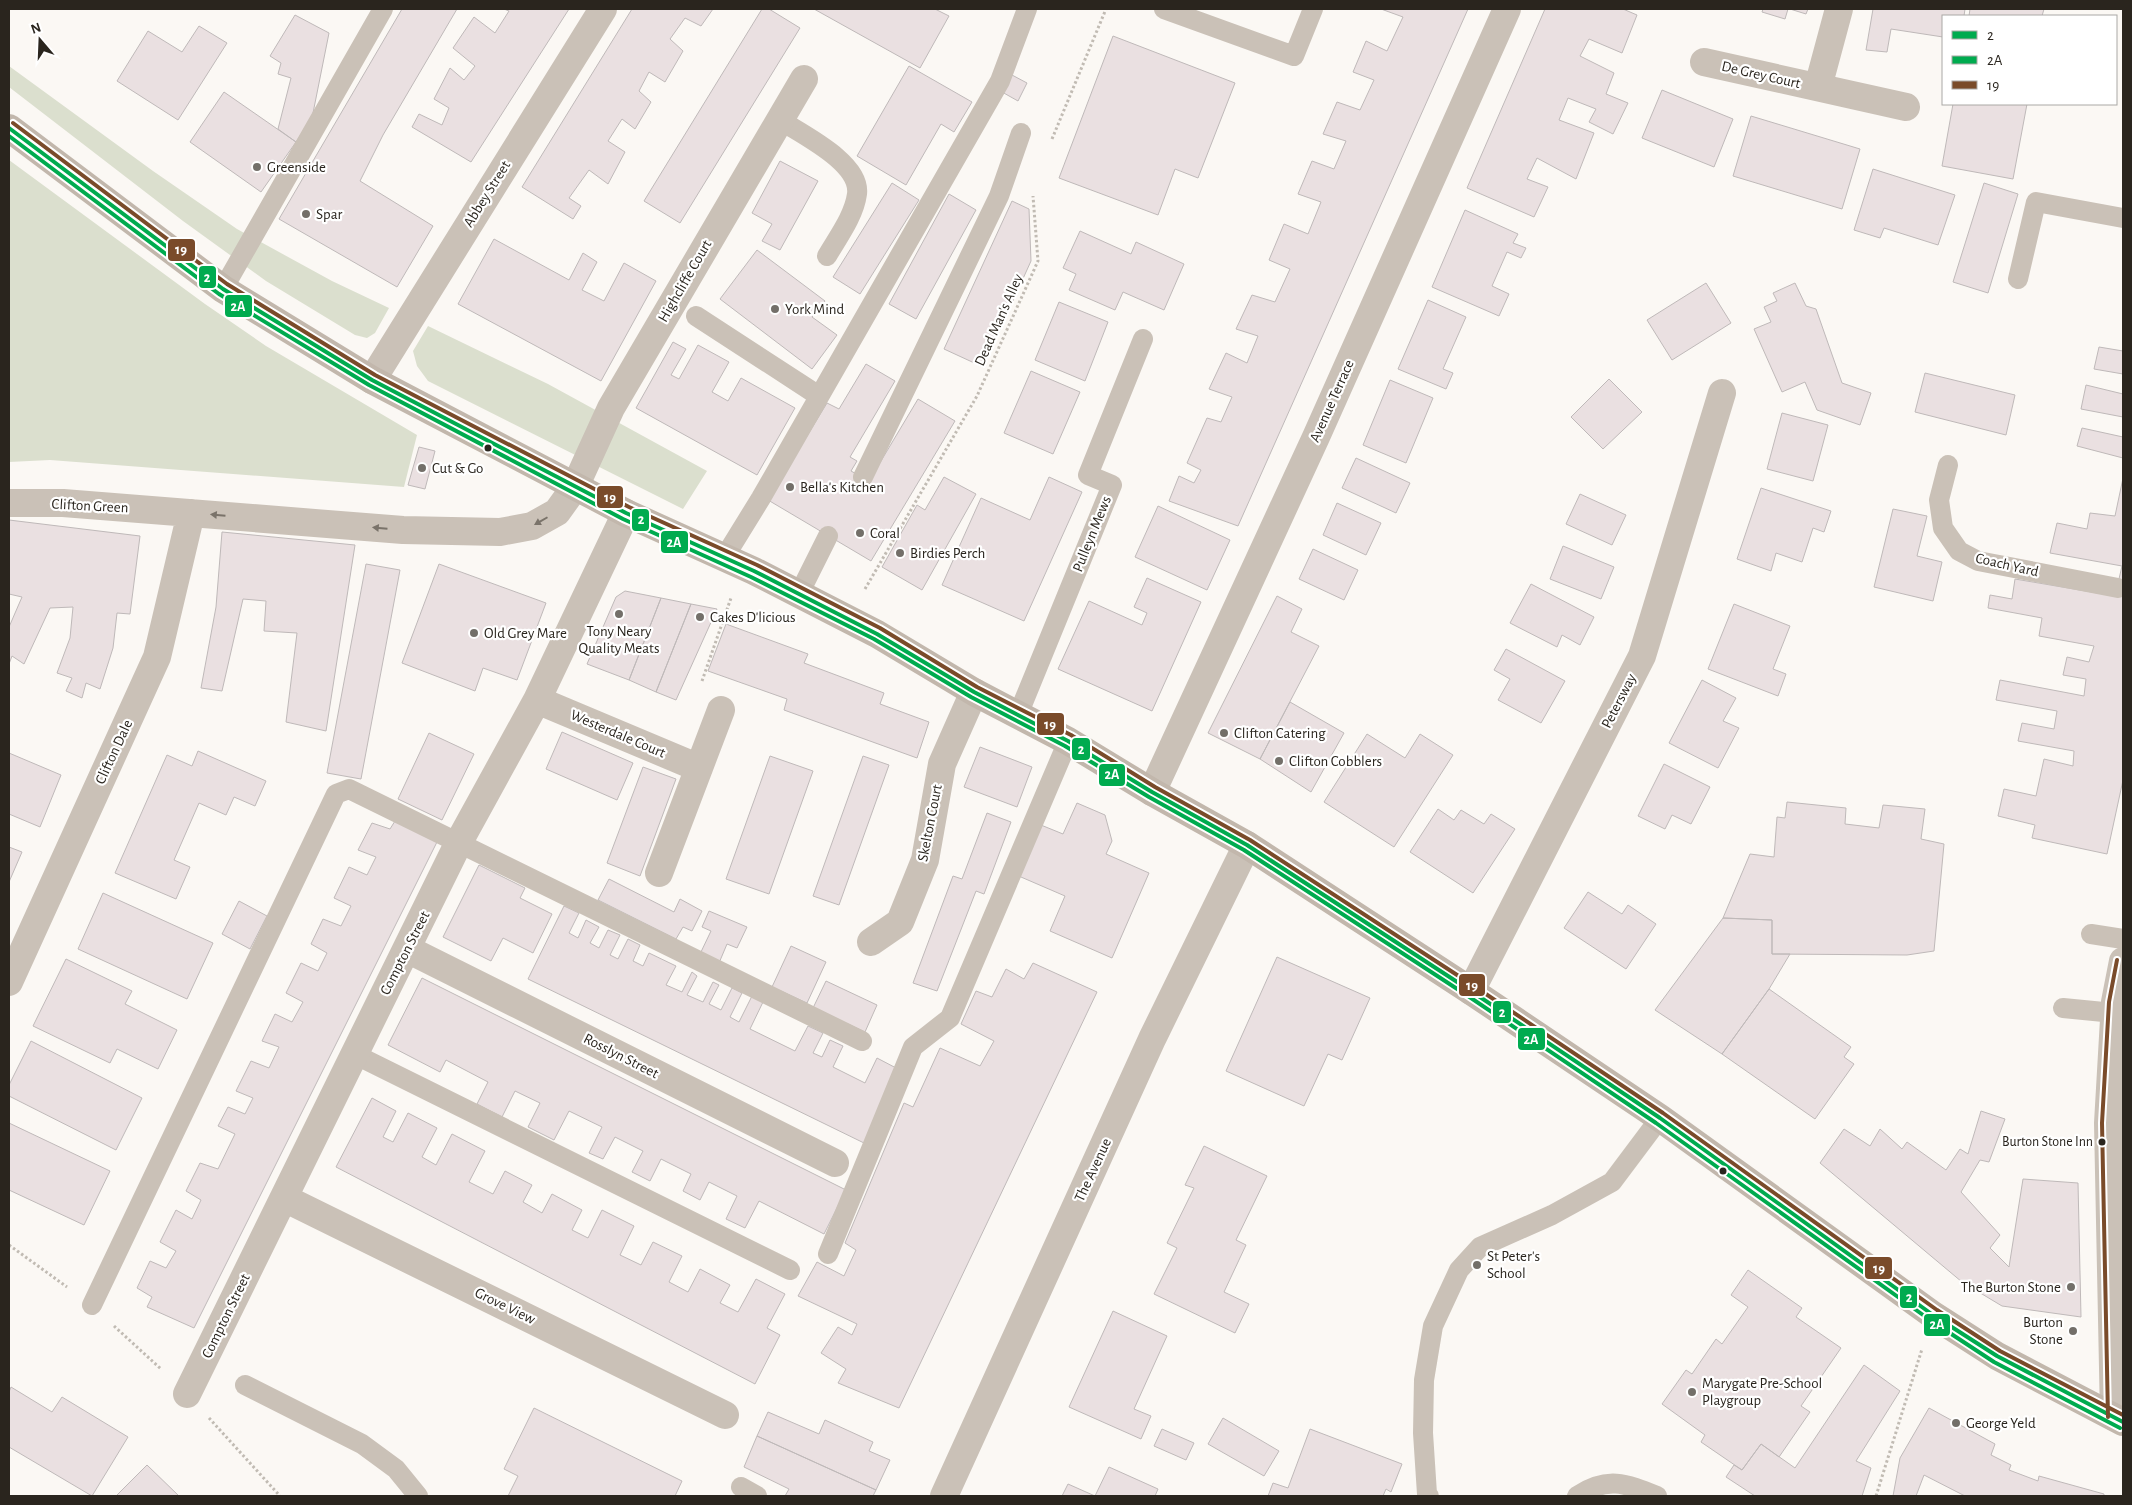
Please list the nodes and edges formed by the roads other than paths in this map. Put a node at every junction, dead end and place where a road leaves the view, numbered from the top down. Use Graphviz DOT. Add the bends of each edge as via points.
graph roads {
  1 [pos="383,9"];
  2 [pos="603,9"];
  3 [pos="1027,9"];
  4 [pos="1164,9"];
  5 [pos="1313,9"];
  6 [pos="1507,9"];
  7 [pos="1839,9"];
  8 [pos="1704,62"];
  9 [pos="804,80"];
  10 [pos="1818,87"];
  11 [pos="1906,108"];
  12 [pos="780,120"];
  13 [pos="9,128"];
  14 [pos="1021,133"];
  15 [pos="2123,218"];
  16 [pos="827,256"];
  17 [pos="2018,279"];
  18 [pos="223,289"];
  19 [pos="696,316"];
  20 [pos="1143,339"];
  21 [pos="372,380"];
  22 [pos="1722,394"];
  23 [pos="819,396"];
  24 [pos="1948,465"];
  25 [pos="862,477"];
  26 [pos="574,487"];
  27 [pos="9,504"];
  28 [pos="191,512"];
  29 [pos="626,513"];
  30 [pos="828,536"];
  31 [pos="733,562"];
  32 [pos="2118,588"];
  33 [pos="799,594"];
  34 [pos="974,692"];
  35 [pos="537,700"];
  36 [pos="722,710"];
  37 [pos="1018,715"];
  38 [pos="1068,741"];
  39 [pos="699,768"];
  40 [pos="1152,792"];
  41 [pos="459,842"];
  42 [pos="1247,846"];
  43 [pos="659,873"];
  44 [pos="2091,934"];
  45 [pos="2123,939"];
  46 [pos="871,942"];
  47 [pos="407,949"];
  48 [pos="2123,961"];
  49 [pos="9,982"];
  50 [pos="1471,991"];
  51 [pos="2063,1008"];
  52 [pos="2114,1013"];
  53 [pos="862,1042"];
  54 [pos="354,1054"];
  55 [pos="1660,1118"];
  56 [pos="835,1163"];
  57 [pos="284,1198"];
  58 [pos="828,1254"];
  59 [pos="790,1270"];
  60 [pos="92,1305"];
  61 [pos="245,1385"];
  62 [pos="187,1394"];
  63 [pos="725,1416"];
  64 [pos="2118,1420"];
  65 [pos="418,1496"];
  66 [pos="944,1496"];
  67 [pos="1429,1496"];
  68 [pos="1577,1496"];
  69 [pos="1657,1496"];
  1 -- 18 [label="lane"];
  2 -- 21 [label="street, Abbey Street"];
  3 -- 23 [label="lane" via="1000,81"];
  4 -- 5 [label="lane" via="1294,56"];
  6 -- 40 [label="street, Avenue Terrace" via="1316,437"];
  7 -- 10 [label="street, De Grey Court"];
  8 -- 10 [label="street, De Grey Court"];
  9 -- 12 [label="street, Highcliffe Court"];
  10 -- 11 [label="street, De Grey Court"];
  12 -- 16 [label="lane" via="841,160 853,175 857,193 853,211"];
  12 -- 26 [label="street, Highcliffe Court" via="611,408"];
  13 -- 18 [label="main road"];
  14 -- 25 [label="lane" via="999,196"];
  15 -- 17 [label="lane" via="2036,202"];
  18 -- 21 [label="main road"];
  19 -- 23 [label="lane"];
  20 -- 37 [label="lane, Pulleyn Mews" via="1088,475 1112,485"];
  21 -- 26 [label="main road"];
  22 -- 50 [label="street, Petersway" via="1642,656"];
  23 -- 31 [label="lane"];
  24 -- 32 [label="lane, Coach Yard" via="1939,500 1943,528 1958,551 1978,560"];
  26 -- 28 [label="street, Clifton Green, one-way" via="557,512 532,526 500,532 403,530"];
  26 -- 29 [label="main road"];
  27 -- 28 [label="street, Clifton Green" via="63,503"];
  28 -- 49 [label="street, Clifton Dale" via="157,657"];
  29 -- 31 [label="main road"];
  29 -- 35 [label="street, Compton Street"];
  30 -- 33 [label="lane"];
  31 -- 33 [label="main road"];
  33 -- 34 [label="main road" via="877,634"];
  34 -- 37 [label="main road"];
  34 -- 46 [label="street, Skelton Court" via="942,764 925,860 900,922"];
  35 -- 39 [label="street, Westerdale Court"];
  35 -- 41 [label="street, Compton Street"];
  36 -- 39 [label="street"];
  37 -- 38 [label="main road"];
  38 -- 40 [label="main road"];
  38 -- 58 [label="lane" via="950,1018 913,1047"];
  39 -- 43 [label="street"];
  40 -- 42 [label="main road"];
  41 -- 47 [label="street, Compton Street"];
  41 -- 53 [label="lane"];
  41 -- 60 [label="lane" via="349,789 336,794"];
  42 -- 50 [label="main road"];
  42 -- 66 [label="street, The Avenue" via="1152,1039"];
  44 -- 45 [label="lane"];
  47 -- 54 [label="street, Compton Street"];
  47 -- 56 [label="street, Rosslyn Street"];
  48 -- 52 [label="street"];
  50 -- 55 [label="main road"];
  51 -- 52 [label="lane"];
  52 -- 64 [label="street" via="2108,1123"];
  54 -- 57 [label="street, Compton Street"];
  54 -- 59 [label="lane"];
  55 -- 64 [label="main road" via="1933,1315 1997,1356"];
  55 -- 67 [label="lane" via="1612,1182 1552,1215 1480,1247 1459,1270 1433,1326 1424,1380 1423,1433"];
  57 -- 62 [label="street, Compton Street"];
  57 -- 63 [label="street, Grove View"];
  61 -- 65 [label="lane" via="362,1444 396,1469"];
  68 -- 69 [label="lane" via="1598,1484 1614,1482"];
}
